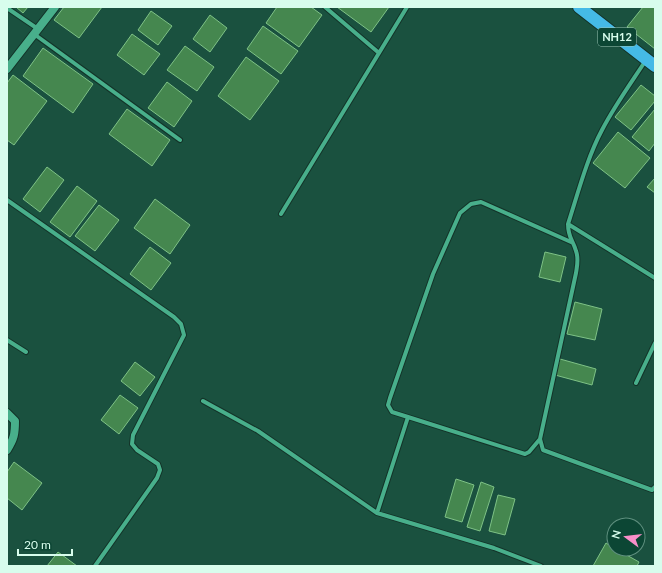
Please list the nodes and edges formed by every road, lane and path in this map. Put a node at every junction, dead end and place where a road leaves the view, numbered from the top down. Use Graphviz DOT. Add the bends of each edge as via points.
graph roads {
  1 [pos="55,7"];
  2 [pos="325,7"];
  3 [pos="408,7"];
  4 [pos="7,8"];
  5 [pos="586,9"];
  6 [pos="36,31"];
  7 [pos="379,53"];
  8 [pos="651,63"];
  9 [pos="7,69"];
  10 [pos="180,140"];
  11 [pos="7,200"];
  12 [pos="281,214"];
  13 [pos="568,224"];
  14 [pos="571,242"];
  15 [pos="655,278"];
  16 [pos="7,340"];
  17 [pos="655,343"];
  18 [pos="26,352"];
  19 [pos="636,383"];
  20 [pos="203,401"];
  21 [pos="7,413"];
  22 [pos="408,417"];
  23 [pos="540,439"];
  24 [pos="7,450"];
  25 [pos="655,486"];
  26 [pos="377,513"];
  27 [pos="95,566"];
  28 [pos="541,566"];
  1 -- 6 [label="street"];
  2 -- 7 [label="street"];
  3 -- 7 [label="street"];
  4 -- 6 [label="street"];
  5 -- 8 [label="highway, NH12"];
  6 -- 9 [label="street"];
  6 -- 10 [label="street"];
  7 -- 12 [label="street"];
  8 -- 13 [label="street" via="616,107 602,130"];
  11 -- 27 [label="street" via="174,317 181,324 184,336 133,435 132,444 136,450 158,464 160,470 157,478"];
  13 -- 14 [label="street"];
  13 -- 15 [label="street"];
  14 -- 22 [label="street" via="481,202 471,204 460,213 433,274 390,398 388,406 392,412"];
  14 -- 23 [label="street" via="578,261"];
  16 -- 18 [label="street"];
  17 -- 19 [label="street"];
  20 -- 26 [label="street" via="258,431"];
  21 -- 24 [label="street" via="15,421 15,432"];
  22 -- 23 [label="street" via="525,454"];
  22 -- 26 [label="street"];
  23 -- 25 [label="street" via="543,450 652,490"];
  26 -- 28 [label="street" via="494,548"];
}
